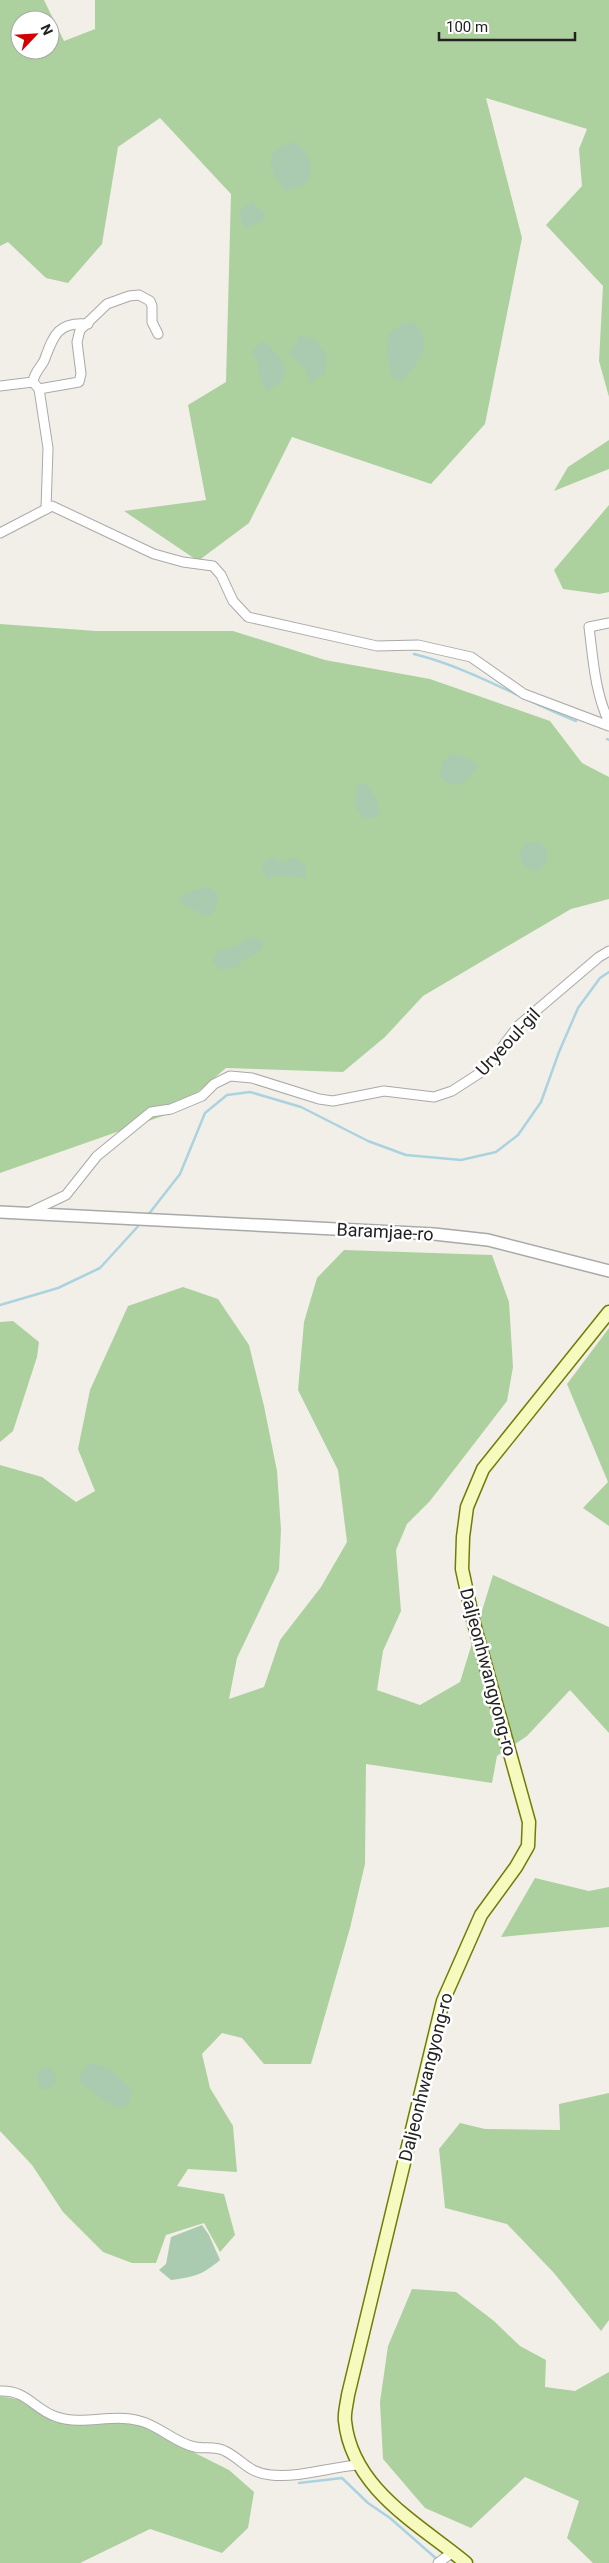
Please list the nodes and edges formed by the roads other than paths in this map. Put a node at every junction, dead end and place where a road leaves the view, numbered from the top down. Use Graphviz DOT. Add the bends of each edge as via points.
graph roads {
  1 [pos="88,324"];
  2 [pos="158,334"];
  3 [pos="32,382"];
  4 [pos="0,386"];
  5 [pos="38,390"];
  6 [pos="46,509"];
  7 [pos="0,533"];
  8 [pos="609,623"];
  9 [pos="609,722"];
  10 [pos="609,726"];
  11 [pos="609,951"];
  12 [pos="0,1212"];
  13 [pos="26,1214"];
  14 [pos="609,1271"];
  15 [pos="609,1312"];
  16 [pos="0,2391"];
  17 [pos="358,2465"];
  18 [pos="445,2558"];
  19 [pos="466,2563"];
  1 -- 2 [label="street" via="108,304 139,295 150,301 152,322"];
  1 -- 3 [label="street" via="78,323 57,331"];
  1 -- 5 [label="street" via="80,330 77,342 81,374 78,382"];
  3 -- 4 [label="street"];
  3 -- 5 [label="street"];
  5 -- 6 [label="street" via="48,448"];
  6 -- 7 [label="street"];
  6 -- 10 [label="street" via="52,506 154,554 213,566 221,575 232,602 248,617 376,646 418,645 471,657 524,694"];
  8 -- 9 [label="street" via="589,628 596,680"];
  11 -- 13 [label="street, Uryeoul-gil" via="518,1026 486,1069 452,1091 434,1096 384,1090 333,1101 252,1078 230,1076 214,1084 202,1096 171,1109 151,1112 97,1156 66,1195"];
  12 -- 13 [label="street"];
  13 -- 14 [label="street, Baramjae-ro" via="461,1237 488,1240"];
  15 -- 17 [label="main road, Daljeonhwangyong-ro" via="483,1469 467,1507 462,1570 529,1822 528,1846 481,1915 443,2001 348,2394 345,2421"];
  16 -- 17 [label="street" via="27,2397 56,2417 83,2420 124,2417 142,2421 195,2447 225,2450 258,2473 273,2476"];
  17 -- 18 [label="main road, Daljeonhwangyong-ro" via="378,2492"];
  18 -- 19 [label="main road, Daljeonhwangyong-ro"];
}
